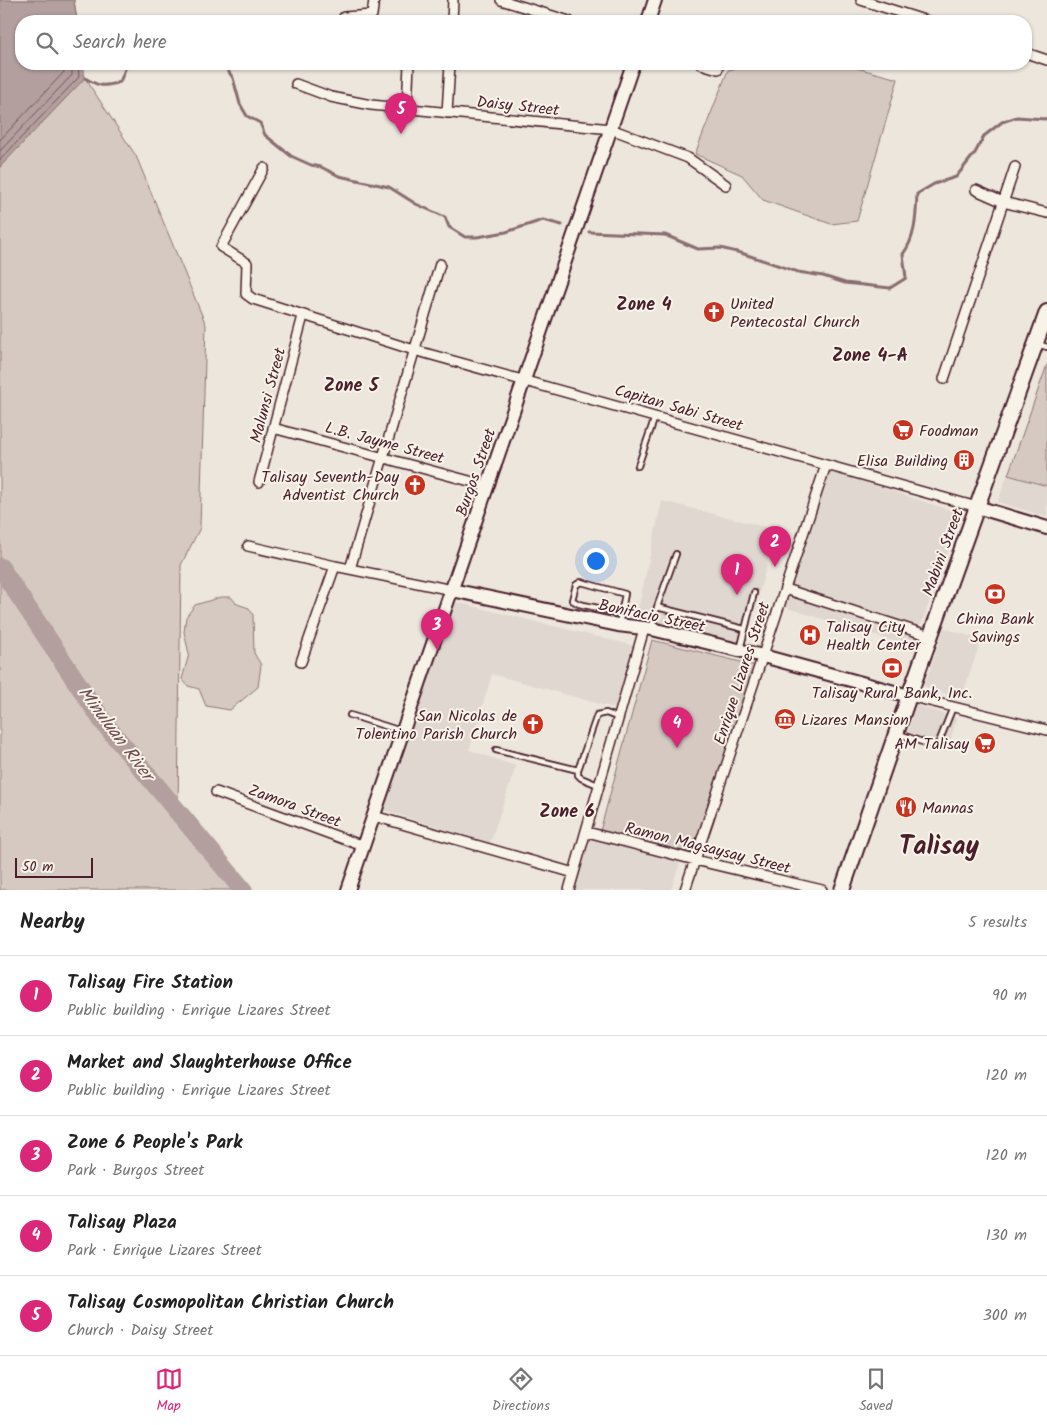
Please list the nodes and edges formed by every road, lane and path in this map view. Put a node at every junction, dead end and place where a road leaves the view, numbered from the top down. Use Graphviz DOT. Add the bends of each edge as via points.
graph roads {
  1 [pos="374,0"];
  2 [pos="453,0"];
  3 [pos="501,0"];
  4 [pos="655,0"];
  5 [pos="861,0"];
  6 [pos="372,15"];
  7 [pos="452,15"];
  8 [pos="550,15"];
  9 [pos="650,15"];
  10 [pos="908,15"];
  11 [pos="1032,56"];
  12 [pos="1047,60"];
  13 [pos="409,70"];
  14 [pos="450,70"];
  15 [pos="632,70"];
  16 [pos="296,84"];
  17 [pos="407,109"];
  18 [pos="447,113"];
  19 [pos="611,129"];
  20 [pos="1015,167"];
  21 [pos="264,168"];
  22 [pos="726,185"];
  23 [pos="976,190"];
  24 [pos="1003,202"];
  25 [pos="1047,213"];
  26 [pos="440,264"];
  27 [pos="1047,312"];
  28 [pos="303,316"];
  29 [pos="1041,345"];
  30 [pos="414,350"];
  31 [pos="944,379"];
  32 [pos="524,381"];
  33 [pos="655,417"];
  34 [pos="274,428"];
  35 [pos="383,457"];
  36 [pos="826,465"];
  37 [pos="638,466"];
  38 [pos="259,482"];
  39 [pos="488,486"];
  40 [pos="977,507"];
  41 [pos="1047,528"];
  42 [pos="248,546"];
  43 [pos="676,554"];
  44 [pos="335,566"];
  45 [pos="350,569"];
  46 [pos="785,589"];
  47 [pos="452,590"];
  48 [pos="754,593"];
  49 [pos="657,607"];
  50 [pos="620,619"];
  51 [pos="648,629"];
  52 [pos="744,629"];
  53 [pos="930,636"];
  54 [pos="739,651"];
  55 [pos="763,656"];
  56 [pos="301,662"];
  57 [pos="909,696"];
  58 [pos="953,707"];
  59 [pos="350,714"];
  60 [pos="619,718"];
  61 [pos="1047,730"];
  62 [pos="403,732"];
  63 [pos="896,734"];
  64 [pos="496,750"];
  65 [pos="578,770"];
  66 [pos="600,786"];
  67 [pos="216,792"];
  68 [pos="374,816"];
  69 [pos="586,832"];
  70 [pos="363,846"];
  71 [pos="695,860"];
  72 [pos="574,873"];
  73 [pos="348,890"];
  74 [pos="569,890"];
  75 [pos="685,890"];
  76 [pos="822,890"];
  77 [pos="842,890"];
  1 -- 6 [label="street"];
  2 -- 7 [label="street"];
  3 -- 8 [label="street"];
  4 -- 9 [label="street"];
  5 -- 10 [label="street"];
  11 -- 12 [label="street"];
  13 -- 17 [label="street"];
  14 -- 18 [label="street"];
  15 -- 19 [label="street, Burgos Street"];
  16 -- 17 [label="street, Daisy Street" via="351,102"];
  17 -- 18 [label="street, Daisy Street"];
  18 -- 19 [label="street, Daisy Street"];
  19 -- 22 [label="street, Daisy Street" via="688,158"];
  19 -- 32 [label="street, Burgos Street"];
  20 -- 24 [label="street"];
  21 -- 28 [label="street, Capitan Sabi Street" via="222,247 247,262 246,294 252,299"];
  23 -- 24 [label="street"];
  24 -- 25 [label="street"];
  24 -- 31 [label="street"];
  26 -- 30 [label="street"];
  27 -- 29 [label="main road, Mabini Street"];
  28 -- 30 [label="street, Capitan Sabi Street"];
  28 -- 34 [label="street, Malunsi Street"];
  29 -- 40 [label="main road, Mabini Street"];
  30 -- 32 [label="street, Capitan Sabi Street"];
  30 -- 35 [label="street"];
  32 -- 33 [label="street, Capitan Sabi Street"];
  32 -- 39 [label="street, Burgos Street"];
  33 -- 36 [label="street, Capitan Sabi Street"];
  33 -- 37 [label="lane"];
  34 -- 35 [label="street, L.B. Jayme Street"];
  34 -- 38 [label="street, Malunsi Street"];
  35 -- 39 [label="street, L.B. Jayme Street"];
  35 -- 45 [label="street"];
  36 -- 40 [label="street, Capitan Sabi Street"];
  36 -- 46 [label="street, Enrique Lizares Street"];
  39 -- 47 [label="street, Burgos Street"];
  40 -- 41 [label="street, Capitan Sabi Street"];
  40 -- 53 [label="main road, Mabini Street"];
  42 -- 44 [label="street, Bonifacio Street"];
  43 -- 49 [label="lane"];
  44 -- 45 [label="street, Bonifacio Street"];
  44 -- 56 [label="street"];
  45 -- 47 [label="street, Bonifacio Street"];
  46 -- 53 [label="street"];
  46 -- 55 [label="street, Enrique Lizares Street"];
  47 -- 50 [label="street, Bonifacio Street"];
  47 -- 62 [label="street, Burgos Street"];
  48 -- 52 [label="lane"];
  49 -- 51 [label="lane"];
  49 -- 52 [label="lane"];
  50 -- 50 [label="lane" via="572,600 576,585 581,582 625,594"];
  50 -- 51 [label="street, Bonifacio Street"];
  51 -- 54 [label="street, Bonifacio Street"];
  51 -- 60 [label="street"];
  52 -- 54 [label="lane"];
  53 -- 57 [label="main road, Mabini Street"];
  54 -- 55 [label="street, Bonifacio Street"];
  55 -- 57 [label="street, Bonifacio Street"];
  55 -- 71 [label="street, Enrique Lizares Street"];
  57 -- 58 [label="street, Bonifacio Street"];
  57 -- 63 [label="main road, Mabini Street"];
  58 -- 61 [label="street, Bonifacio Street"];
  58 -- 63 [label="lane" via="937,747"];
  59 -- 62 [label="lane"];
  60 -- 65 [label="lane" via="606,713 597,715"];
  60 -- 66 [label="street"];
  62 -- 68 [label="street, Burgos Street"];
  63 -- 77 [label="main road, Mabini Street"];
  64 -- 65 [label="lane"];
  65 -- 66 [label="lane" via="581,778"];
  66 -- 69 [label="street"];
  67 -- 70 [label="street, Zamora Street"];
  68 -- 70 [label="street, Burgos Street"];
  68 -- 72 [label="street"];
  69 -- 71 [label="street, Ramon Magsaysay Street"];
  69 -- 72 [label="street"];
  70 -- 73 [label="street, Burgos Street"];
  71 -- 75 [label="street, Enrique Lizares Street"];
  71 -- 76 [label="street, Ramon Magsaysay Street"];
  72 -- 74 [label="street"];
}
